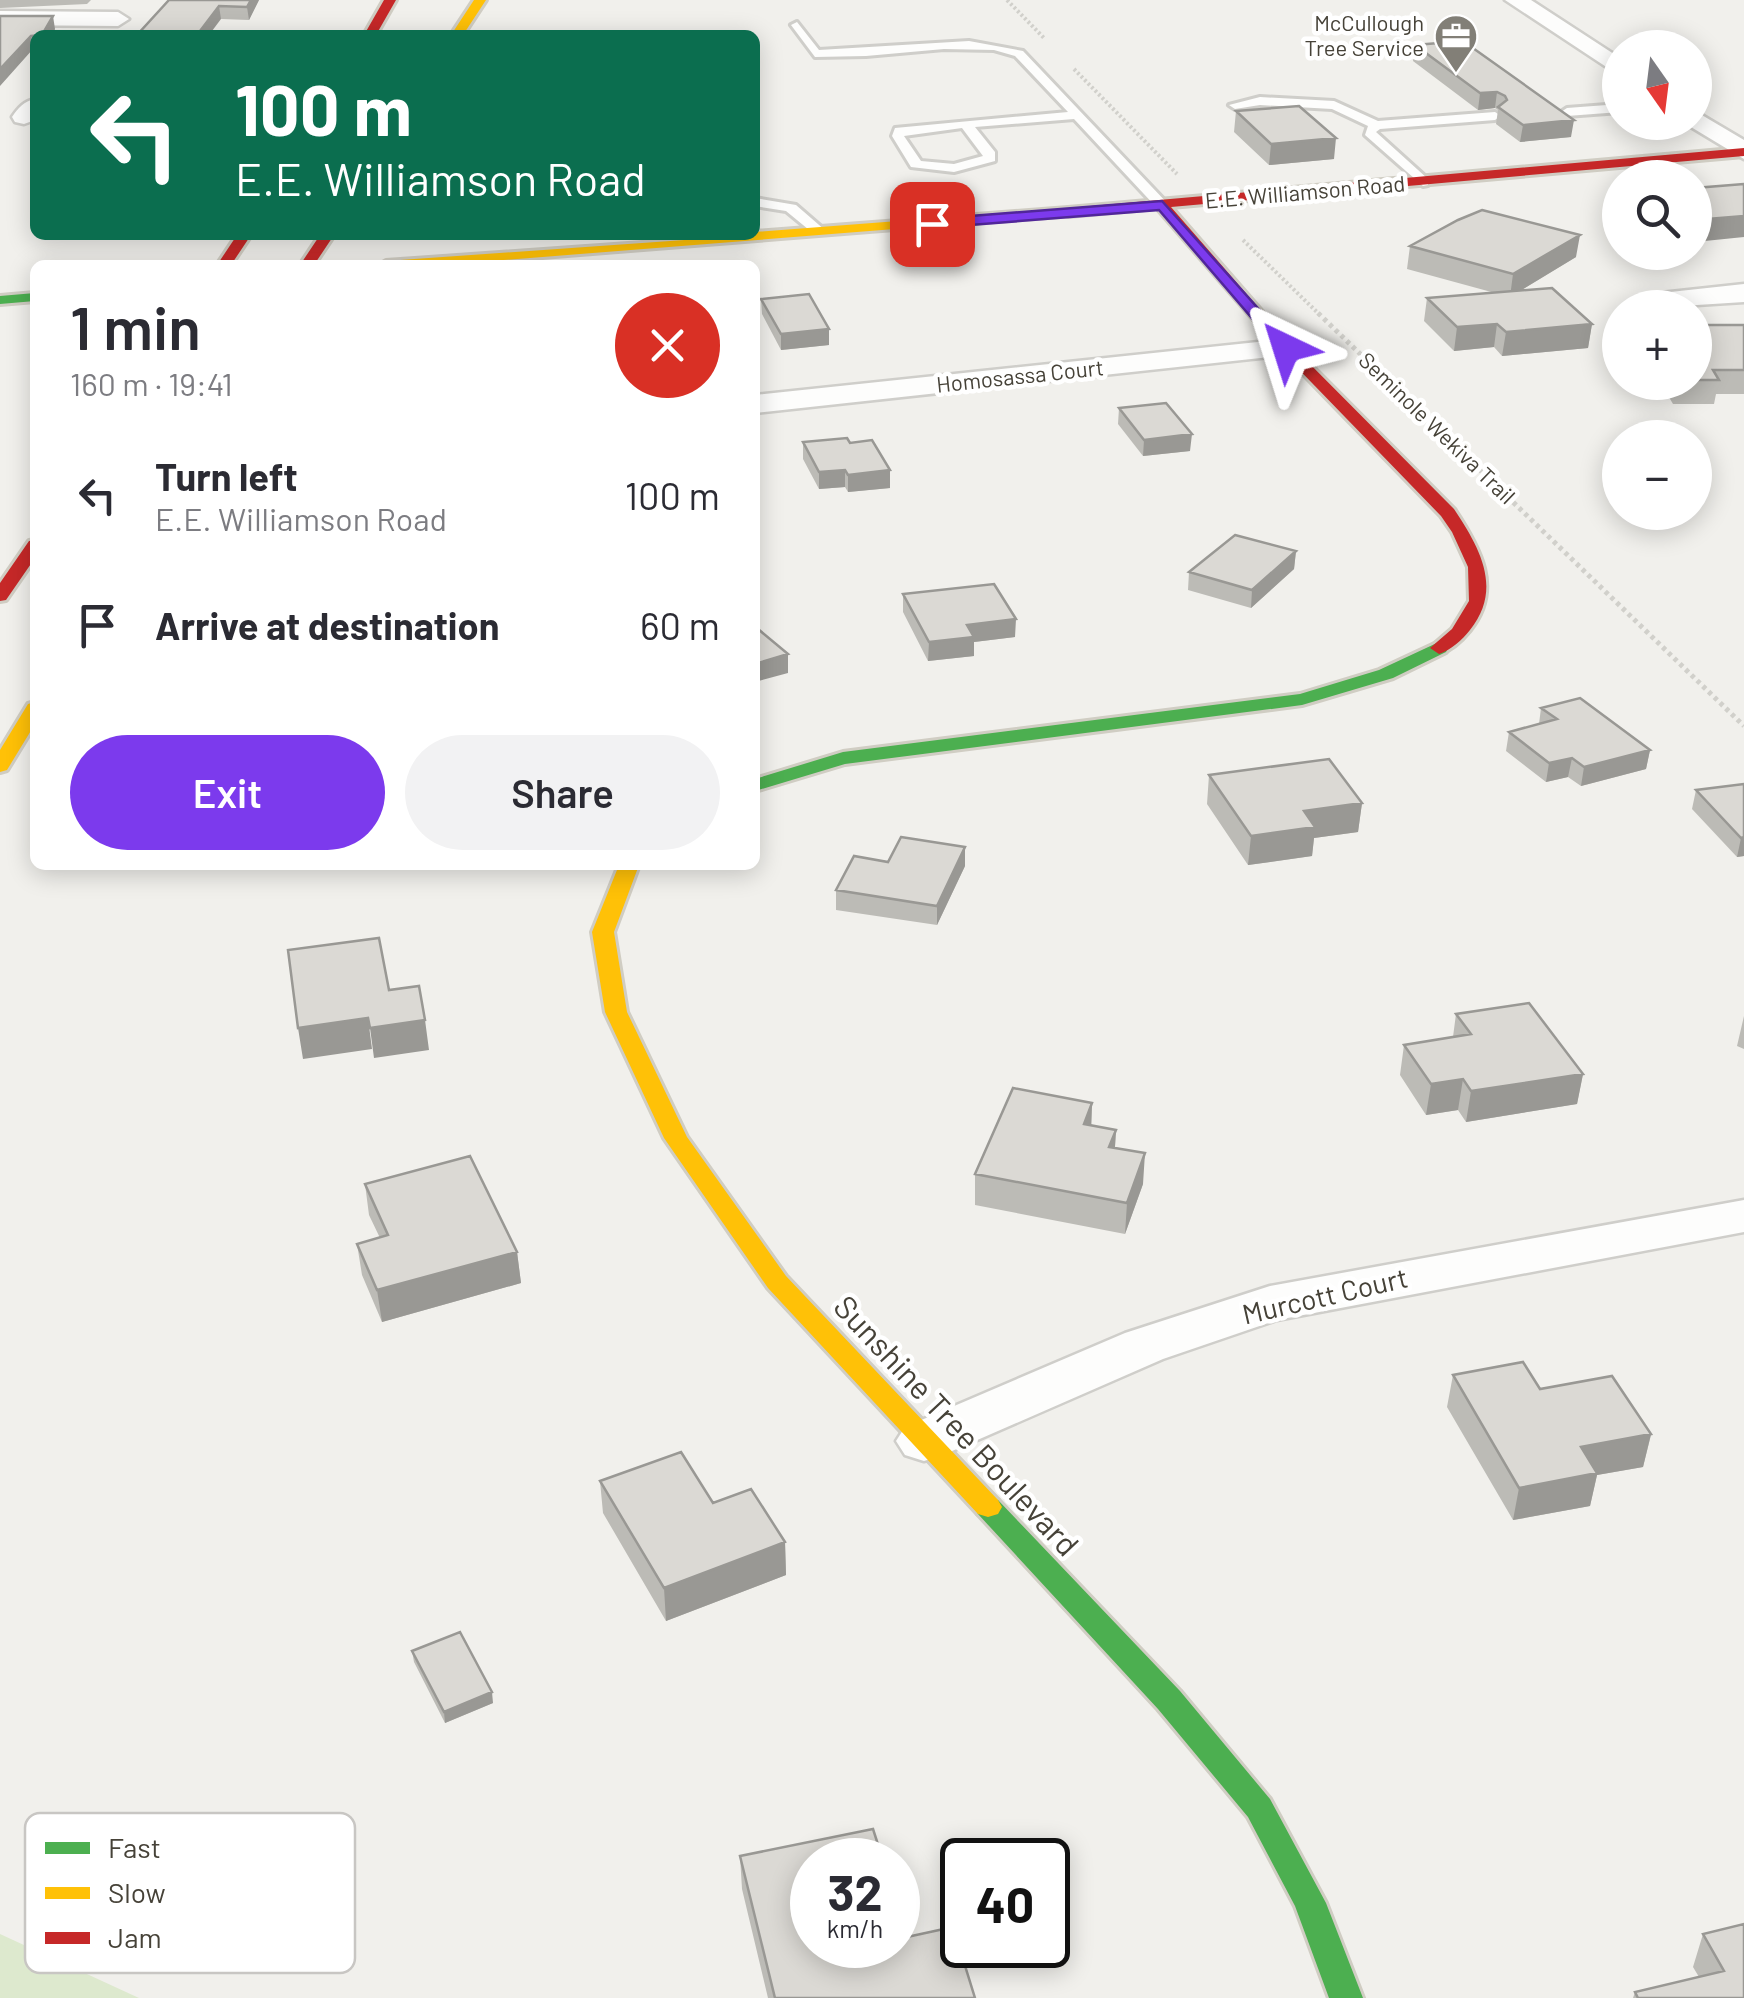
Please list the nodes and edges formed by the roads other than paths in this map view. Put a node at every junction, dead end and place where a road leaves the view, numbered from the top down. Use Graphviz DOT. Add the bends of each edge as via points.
graph roads {
  1 [pos="136,0"];
  2 [pos="390,0"];
  3 [pos="480,0"];
  4 [pos="1516,0"];
  5 [pos="0,18"];
  6 [pos="796,25"];
  7 [pos="110,27"];
  8 [pos="373,30"];
  9 [pos="460,30"];
  10 [pos="1602,57"];
  11 [pos="1235,105"];
  12 [pos="1602,109"];
  13 [pos="1567,112"];
  14 [pos="1076,115"];
  15 [pos="1494,116"];
  16 [pos="965,124"];
  17 [pos="1376,125"];
  18 [pos="1712,130"];
  19 [pos="1744,152"];
  20 [pos="1423,182"];
  21 [pos="760,202"];
  22 [pos="1162,206"];
  23 [pos="819,231"];
  24 [pos="760,235"];
  25 [pos="700,240"];
  26 [pos="436,260"];
  27 [pos="1744,293"];
  28 [pos="1712,296"];
  29 [pos="30,297"];
  30 [pos="0,300"];
  31 [pos="1286,348"];
  32 [pos="760,403"];
  33 [pos="30,551"];
  34 [pos="0,596"];
  35 [pos="30,716"];
  36 [pos="0,766"];
  37 [pos="760,783"];
  38 [pos="627,870"];
  39 [pos="1744,1216"];
  40 [pos="924,1441"];
  41 [pos="1346,1998"];
  1 -- 7 [label="street"];
  2 -- 8 [label="main road"];
  3 -- 9 [label="main road"];
  4 -- 10 [label="street"];
  5 -- 7 [label="street"];
  6 -- 14 [label="lane" via="815,53 1001,48 1019,54"];
  11 -- 17 [label="lane" via="1334,104"];
  12 -- 13 [label="lane"];
  14 -- 16 [label="lane"];
  14 -- 22 [label="lane"];
  15 -- 17 [label="lane"];
  16 -- 16 [label="lane" via="908,129 898,136 916,164 980,164 990,152"];
  17 -- 20 [label="lane" via="1369,132"];
  18 -- 19 [label="street"];
  19 -- 20 [label="main road, E.E. Williamson Road"];
  20 -- 22 [label="main road, E.E. Williamson Road"];
  21 -- 23 [label="lane" via="800,210"];
  22 -- 23 [label="main road, E.E. Williamson Road"];
  22 -- 31 [label="main road"];
  23 -- 24 [label="main road, E.E. Williamson Road"];
  25 -- 26 [label="main road, E.E. Williamson Road"];
  27 -- 28 [label="street"];
  29 -- 30 [label="main road"];
  31 -- 32 [label="street, Homosassa Court"];
  31 -- 37 [label="main road" via="1448,513 1468,543 1482,577 1473,614 1439,649 1375,681 1302,699 842,758"];
  33 -- 34 [label="main road"];
  35 -- 36 [label="main road"];
  38 -- 40 [label="main road, Sunshine Tree Boulevard" via="603,932 613,996 676,1138 777,1282"];
  39 -- 40 [label="street, Murcott Court" via="1270,1304 1144,1346"];
  40 -- 41 [label="main road, Sunshine Tree Boulevard" via="1180,1712 1259,1808 1310,1904"];
}
